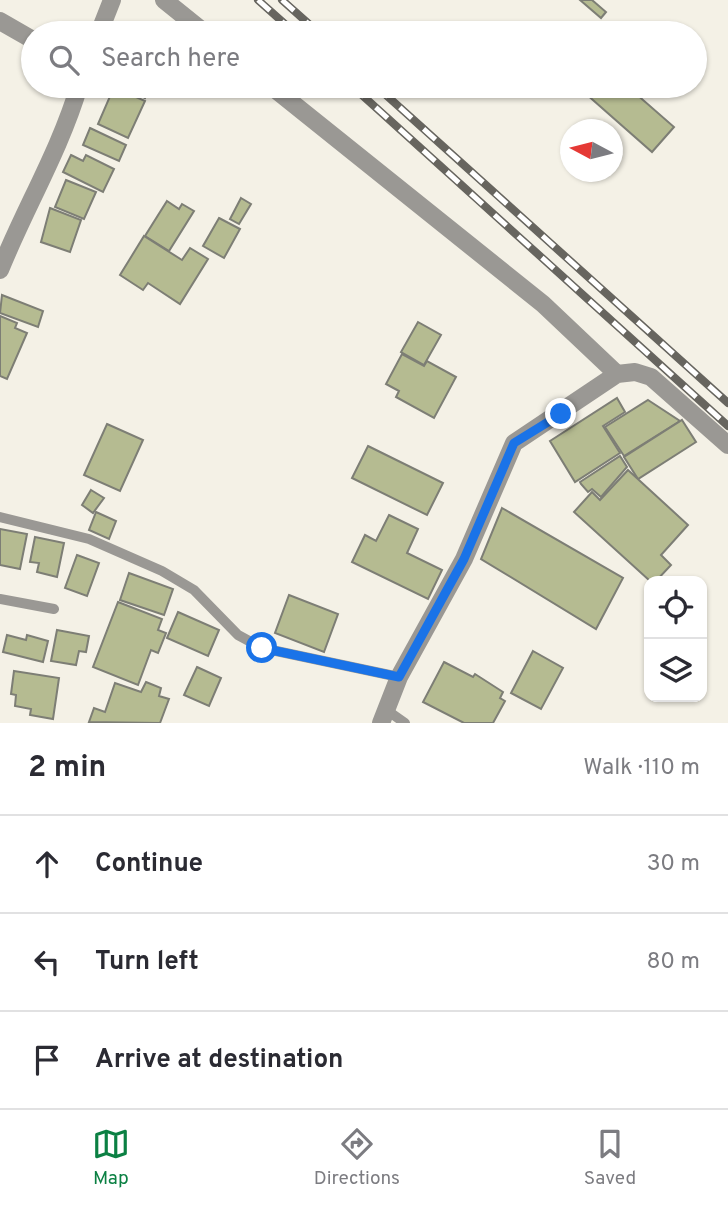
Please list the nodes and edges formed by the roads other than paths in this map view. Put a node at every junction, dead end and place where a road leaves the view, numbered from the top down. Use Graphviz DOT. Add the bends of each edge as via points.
graph roads {
  1 [pos="112,0"];
  2 [pos="164,0"];
  3 [pos="0,21"];
  4 [pos="104,21"];
  5 [pos="190,21"];
  6 [pos="21,33"];
  7 [pos="75,98"];
  8 [pos="286,98"];
  9 [pos="0,270"];
  10 [pos="617,374"];
  11 [pos="728,445"];
  12 [pos="0,517"];
  13 [pos="0,599"];
  14 [pos="54,609"];
  15 [pos="399,677"];
  16 [pos="384,717"];
  17 [pos="405,723"];
  1 -- 4 [label="street"];
  2 -- 5 [label="street"];
  3 -- 6 [label="street"];
  7 -- 9 [label="street"];
  8 -- 10 [label="street" via="543,304"];
  10 -- 11 [label="street" via="635,372 651,377"];
  10 -- 15 [label="street" via="514,443 464,559"];
  12 -- 15 [label="lane" via="89,539 162,571 194,590 238,635 262,648"];
  13 -- 14 [label="lane"];
  15 -- 16 [label="street"];
  16 -- 17 [label="lane"];
}
